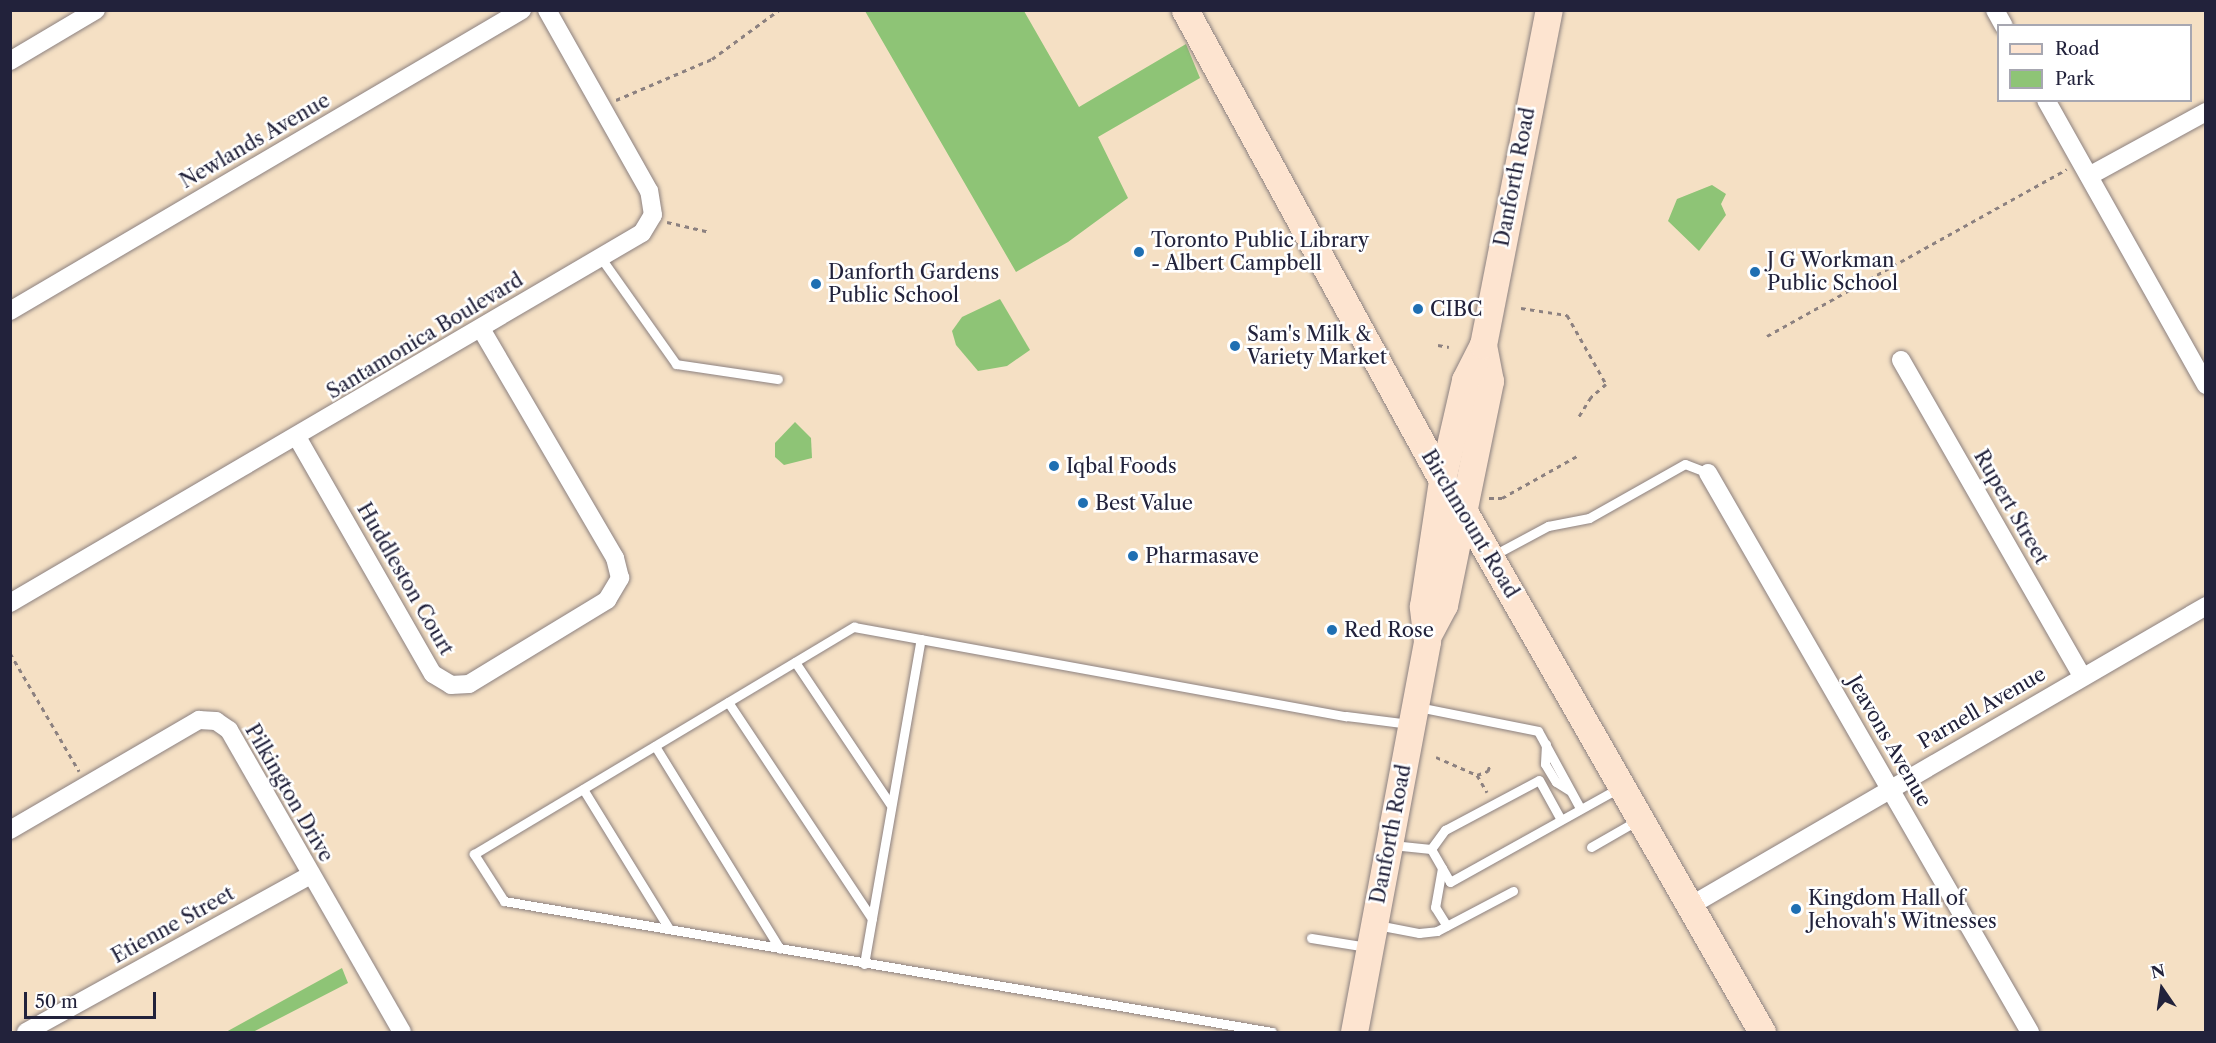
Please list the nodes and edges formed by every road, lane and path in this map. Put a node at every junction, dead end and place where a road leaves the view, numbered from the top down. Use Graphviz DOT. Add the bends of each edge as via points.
graph roads {
  1 [pos="96,10"];
  2 [pos="522,10"];
  3 [pos="547,10"];
  4 [pos="779,10"];
  5 [pos="1185,10"];
  6 [pos="1549,10"];
  7 [pos="1995,10"];
  8 [pos="2003,24"];
  9 [pos="10,61"];
  10 [pos="2047,102"];
  11 [pos="602,108"];
  12 [pos="2205,112"];
  13 [pos="2069,168"];
  14 [pos="2089,177"];
  15 [pos="651,218"];
  16 [pos="710,232"];
  17 [pos="601,258"];
  18 [pos="1521,308"];
  19 [pos="10,310"];
  20 [pos="481,329"];
  21 [pos="1767,336"];
  22 [pos="1438,345"];
  23 [pos="1483,345"];
  24 [pos="1449,347"];
  25 [pos="1901,360"];
  26 [pos="778,379"];
  27 [pos="2205,385"];
  28 [pos="1578,418"];
  29 [pos="297,437"];
  30 [pos="1577,456"];
  31 [pos="1708,473"];
  32 [pos="1442,480"];
  33 [pos="1475,505"];
  34 [pos="1490,557"];
  35 [pos="10,603"];
  36 [pos="2205,606"];
  37 [pos="1428,635"];
  38 [pos="921,639"];
  39 [pos="10,652"];
  40 [pos="795,662"];
  41 [pos="2082,676"];
  42 [pos="728,702"];
  43 [pos="1413,715"];
  44 [pos="655,746"];
  45 [pos="1436,757"];
  46 [pos="1490,765"];
  47 [pos="1478,775"];
  48 [pos="87,785"];
  49 [pos="1621,787"];
  50 [pos="1890,787"];
  51 [pos="583,789"];
  52 [pos="1487,792"];
  53 [pos="891,804"];
  54 [pos="1580,808"];
  55 [pos="1560,818"];
  56 [pos="1640,819"];
  57 [pos="10,830"];
  58 [pos="1389,845"];
  59 [pos="1591,847"];
  60 [pos="1431,849"];
  61 [pos="1442,868"];
  62 [pos="310,875"];
  63 [pos="1513,891"];
  64 [pos="1690,906"];
  65 [pos="872,920"];
  66 [pos="1447,926"];
  67 [pos="669,929"];
  68 [pos="1372,936"];
  69 [pos="1311,938"];
  70 [pos="780,949"];
  71 [pos="864,964"];
  72 [pos="26,1032"];
  73 [pos="402,1032"];
  74 [pos="1272,1032"];
  75 [pos="1354,1032"];
  76 [pos="1762,1032"];
  77 [pos="2030,1032"];
  1 -- 9 [label="street"];
  2 -- 19 [label="street, Newlands Avenue"];
  3 -- 11 [label="street"];
  4 -- 11 [label="path" via="712,58"];
  5 -- 32 [label="main road, Birchmount Road"];
  6 -- 23 [label="main road, Danforth Road"];
  7 -- 8 [label="street"];
  10 -- 14 [label="street"];
  11 -- 15 [label="street" via="649,191"];
  12 -- 14 [label="street"];
  13 -- 21 [label="path"];
  14 -- 27 [label="street"];
  15 -- 16 [label="path"];
  15 -- 17 [label="street, Santamonica Boulevard" via="642,233"];
  17 -- 20 [label="street, Santamonica Boulevard"];
  17 -- 26 [label="lane" via="676,364"];
  18 -- 28 [label="path" via="1567,315 1606,384 1591,397"];
  20 -- 29 [label="street, Santamonica Boulevard"];
  20 -- 29 [label="street, Huddleston Court" via="615,558 620,578 607,600 469,684 451,685 433,674"];
  22 -- 24 [label="path"];
  23 -- 32 [label="main road, Danforth Road" via="1466,380"];
  23 -- 33 [label="main road, Danforth Road" via="1490,381"];
  25 -- 41 [label="street, Rupert Street"];
  29 -- 35 [label="street, Santamonica Boulevard"];
  30 -- 33 [label="path" via="1502,498"];
  31 -- 34 [label="lane" via="1684,464 1589,518 1548,526"];
  31 -- 50 [label="street, Jeavons Avenue"];
  32 -- 33 [label="main road, Birchmount Road"];
  32 -- 37 [label="main road, Danforth Road" via="1423,606"];
  33 -- 34 [label="main road, Birchmount Road"];
  33 -- 37 [label="main road, Danforth Road" via="1444,605"];
  34 -- 49 [label="main road, Birchmount Road"];
  36 -- 41 [label="street, Parnell Avenue"];
  37 -- 43 [label="main road, Danforth Road"];
  38 -- 40 [label="lane" via="854,627"];
  38 -- 43 [label="lane" via="1346,716"];
  38 -- 53 [label="lane"];
  39 -- 48 [label="path"];
  40 -- 42 [label="lane"];
  40 -- 53 [label="lane"];
  41 -- 50 [label="street, Parnell Avenue"];
  42 -- 44 [label="lane"];
  42 -- 65 [label="lane"];
  43 -- 54 [label="lane" via="1538,731"];
  43 -- 58 [label="main road, Danforth Road"];
  44 -- 51 [label="lane"];
  44 -- 70 [label="lane"];
  45 -- 47 [label="path"];
  46 -- 47 [label="path" via="1488,771"];
  47 -- 52 [label="path"];
  48 -- 57 [label="street, Pilkington Drive"];
  48 -- 62 [label="street, Pilkington Drive" via="200,720 216,721 229,730"];
  49 -- 54 [label="lane"];
  49 -- 56 [label="main road, Birchmount Road"];
  50 -- 64 [label="street, Parnell Avenue"];
  50 -- 77 [label="street, Jeavons Avenue"];
  51 -- 67 [label="lane"];
  51 -- 67 [label="lane" via="474,854 480,864 504,901"];
  53 -- 65 [label="lane"];
  54 -- 55 [label="lane"];
  55 -- 60 [label="lane" via="1539,780 1445,830"];
  55 -- 61 [label="lane" via="1450,882"];
  56 -- 59 [label="lane"];
  56 -- 64 [label="main road, Birchmount Road"];
  58 -- 60 [label="lane"];
  58 -- 68 [label="main road, Danforth Road"];
  60 -- 61 [label="lane"];
  61 -- 66 [label="lane" via="1435,907"];
  62 -- 72 [label="street, Etienne Street"];
  62 -- 73 [label="street, Pilkington Drive"];
  63 -- 66 [label="lane"];
  64 -- 76 [label="main road, Birchmount Road"];
  65 -- 71 [label="lane"];
  66 -- 68 [label="lane" via="1419,933"];
  67 -- 70 [label="lane"];
  68 -- 69 [label="lane"];
  68 -- 75 [label="main road, Danforth Road"];
  70 -- 71 [label="lane"];
  71 -- 74 [label="lane"];
}
